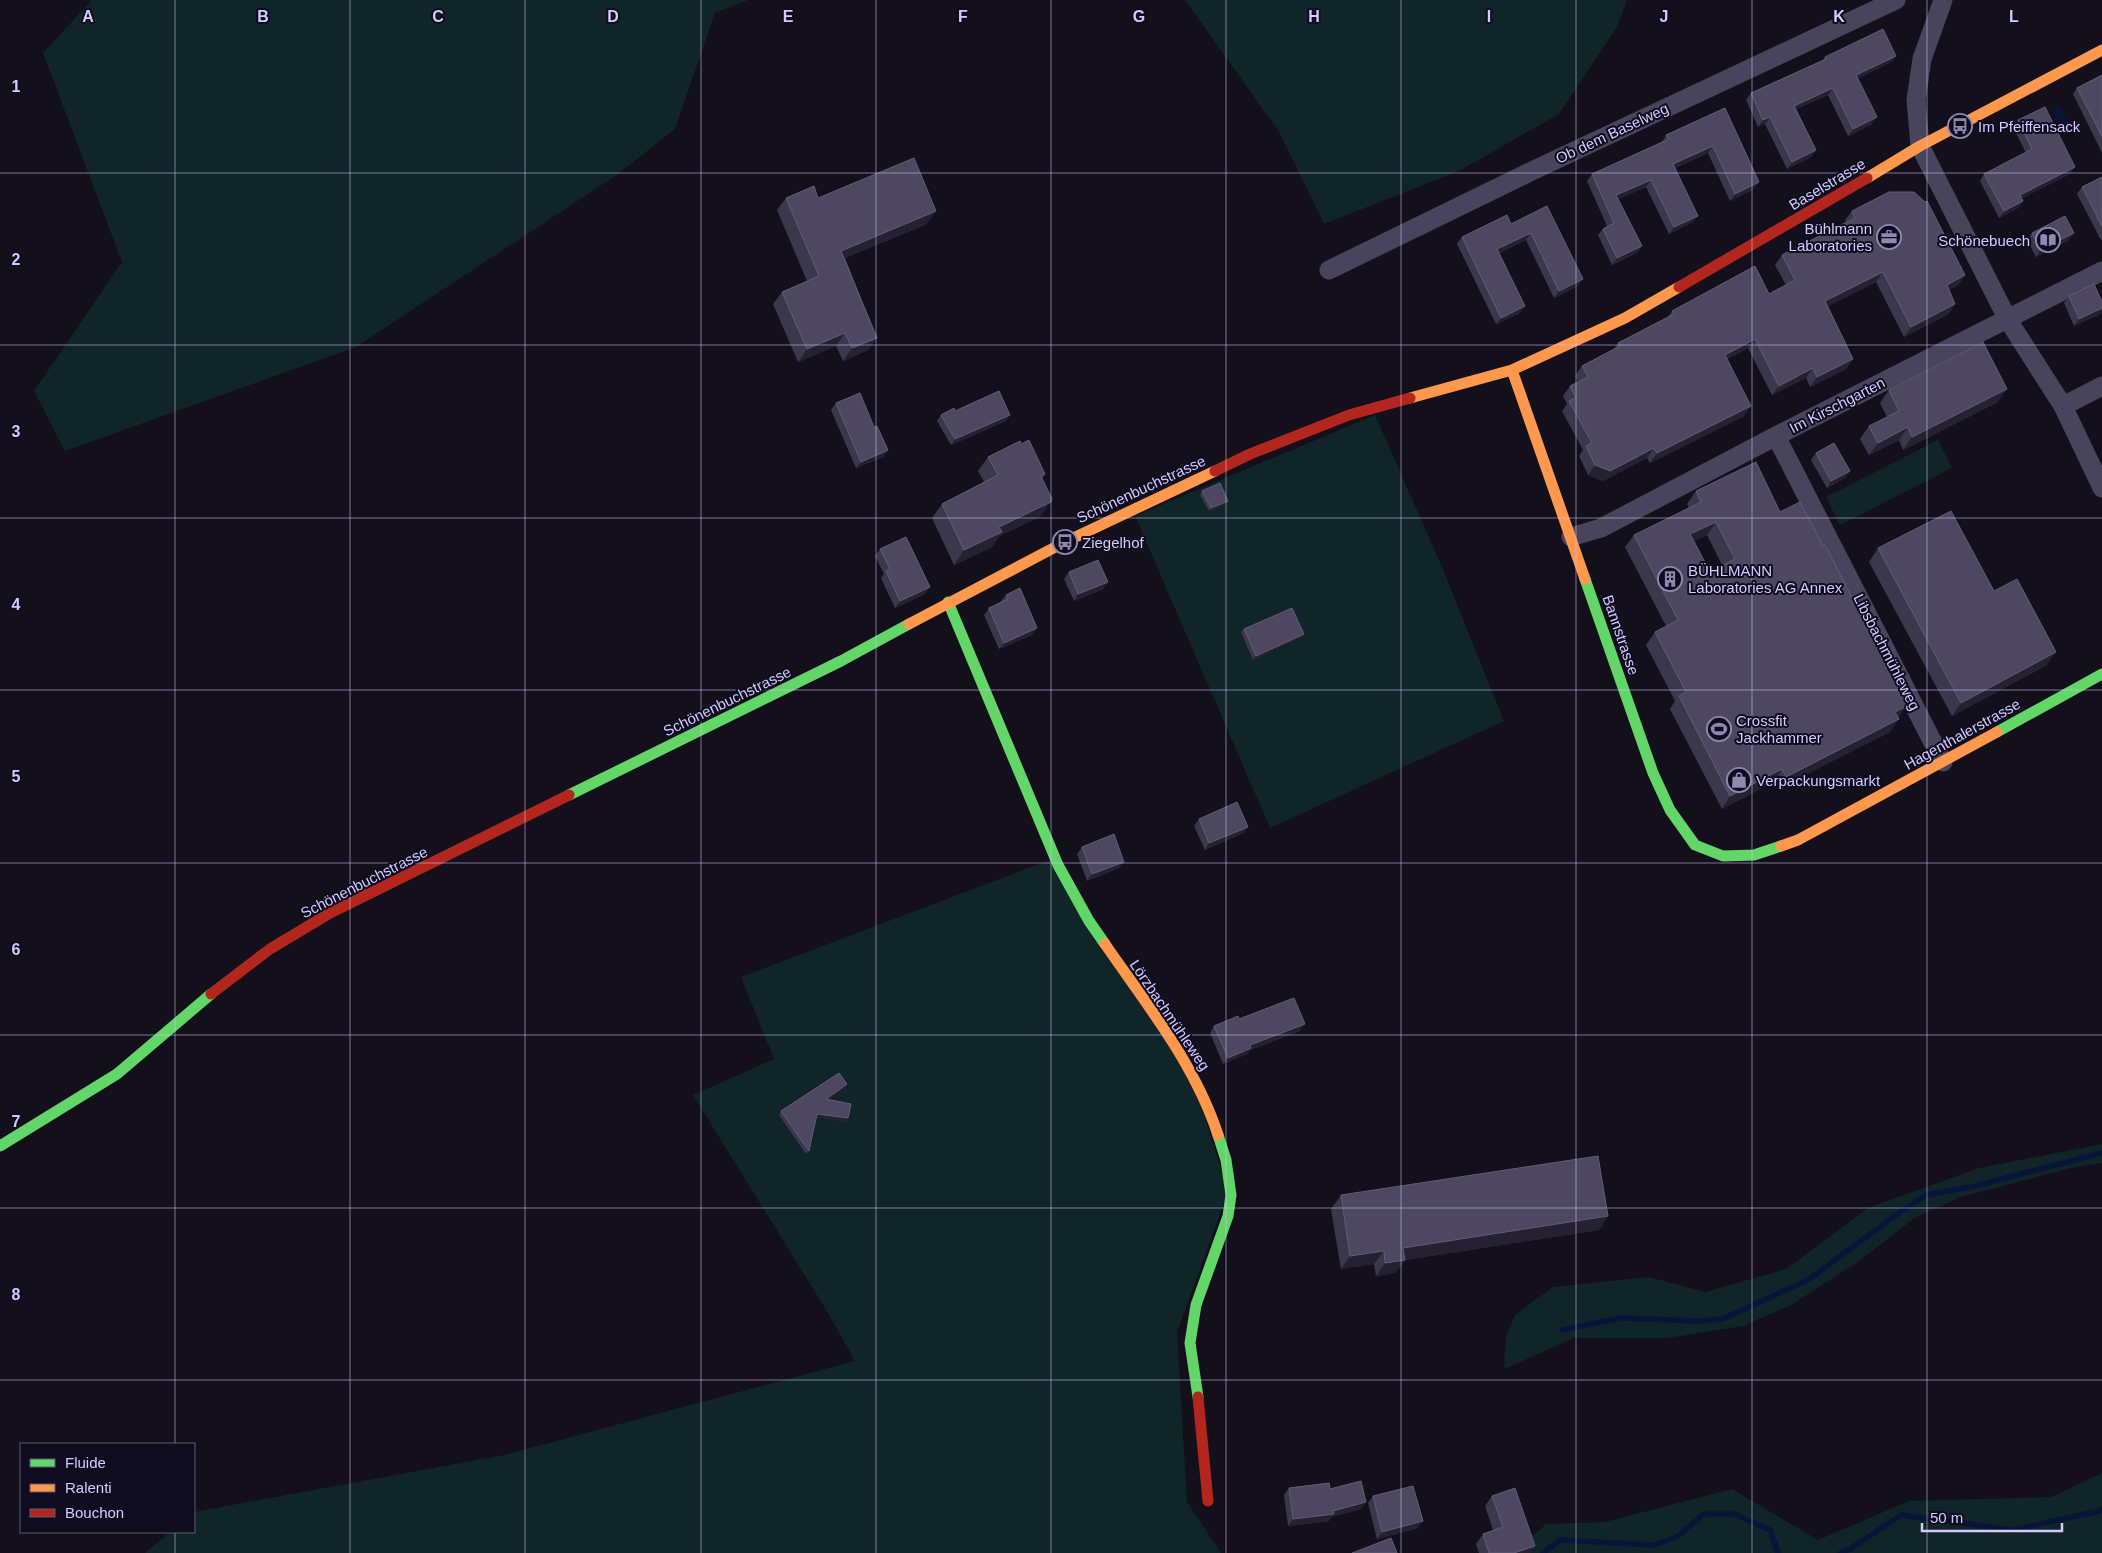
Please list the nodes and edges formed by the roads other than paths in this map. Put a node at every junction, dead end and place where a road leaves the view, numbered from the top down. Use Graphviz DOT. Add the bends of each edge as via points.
graph roads {
  1 [pos="1896,0"];
  2 [pos="1943,0"];
  3 [pos="2102,50"];
  4 [pos="1920,146"];
  5 [pos="1329,270"];
  6 [pos="2102,271"];
  7 [pos="2008,320"];
  8 [pos="1512,370"];
  9 [pos="2102,386"];
  10 [pos="2063,406"];
  11 [pos="1776,436"];
  12 [pos="2102,488"];
  13 [pos="1571,537"];
  14 [pos="948,602"];
  15 [pos="2102,674"];
  16 [pos="1944,762"];
  17 [pos="1754,855"];
  18 [pos="0,1146"];
  19 [pos="1208,1501"];
  1 -- 5 [label="street, Ob dem Baselweg" via="1536,168"];
  2 -- 4 [label="street" via="1921,67 1916,100"];
  3 -- 4 [label="street, Baselstrasse"];
  4 -- 7 [label="street"];
  4 -- 8 [label="street, Baselstrasse" via="1625,318"];
  6 -- 7 [label="street, Im Kirschgarten"];
  7 -- 10 [label="street"];
  7 -- 11 [label="street, Im Kirschgarten"];
  8 -- 13 [label="street, Bannstrasse"];
  8 -- 14 [label="street, Schönenbuchstrasse" via="1349,415 1250,454 1099,525"];
  9 -- 10 [label="street"];
  10 -- 12 [label="street"];
  11 -- 13 [label="street, Im Kirschgarten" via="1600,528"];
  11 -- 16 [label="street, Libsbachmühleweg"];
  13 -- 17 [label="street, Bannstrasse" via="1653,773 1670,810 1695,844 1723,856"];
  14 -- 18 [label="street, Schönenbuchstrasse" via="841,661 330,913 270,949 218,988 117,1074"];
  14 -- 19 [label="street, Lörzbachmühleweg" via="1058,865 1088,921 1188,1065 1209,1107 1226,1160 1231,1195 1228,1216 1196,1305 1190,1343"];
  15 -- 16 [label="street, Hagenthalerstrasse"];
  16 -- 17 [label="street, Hagenthalerstrasse" via="1798,840"];
}
